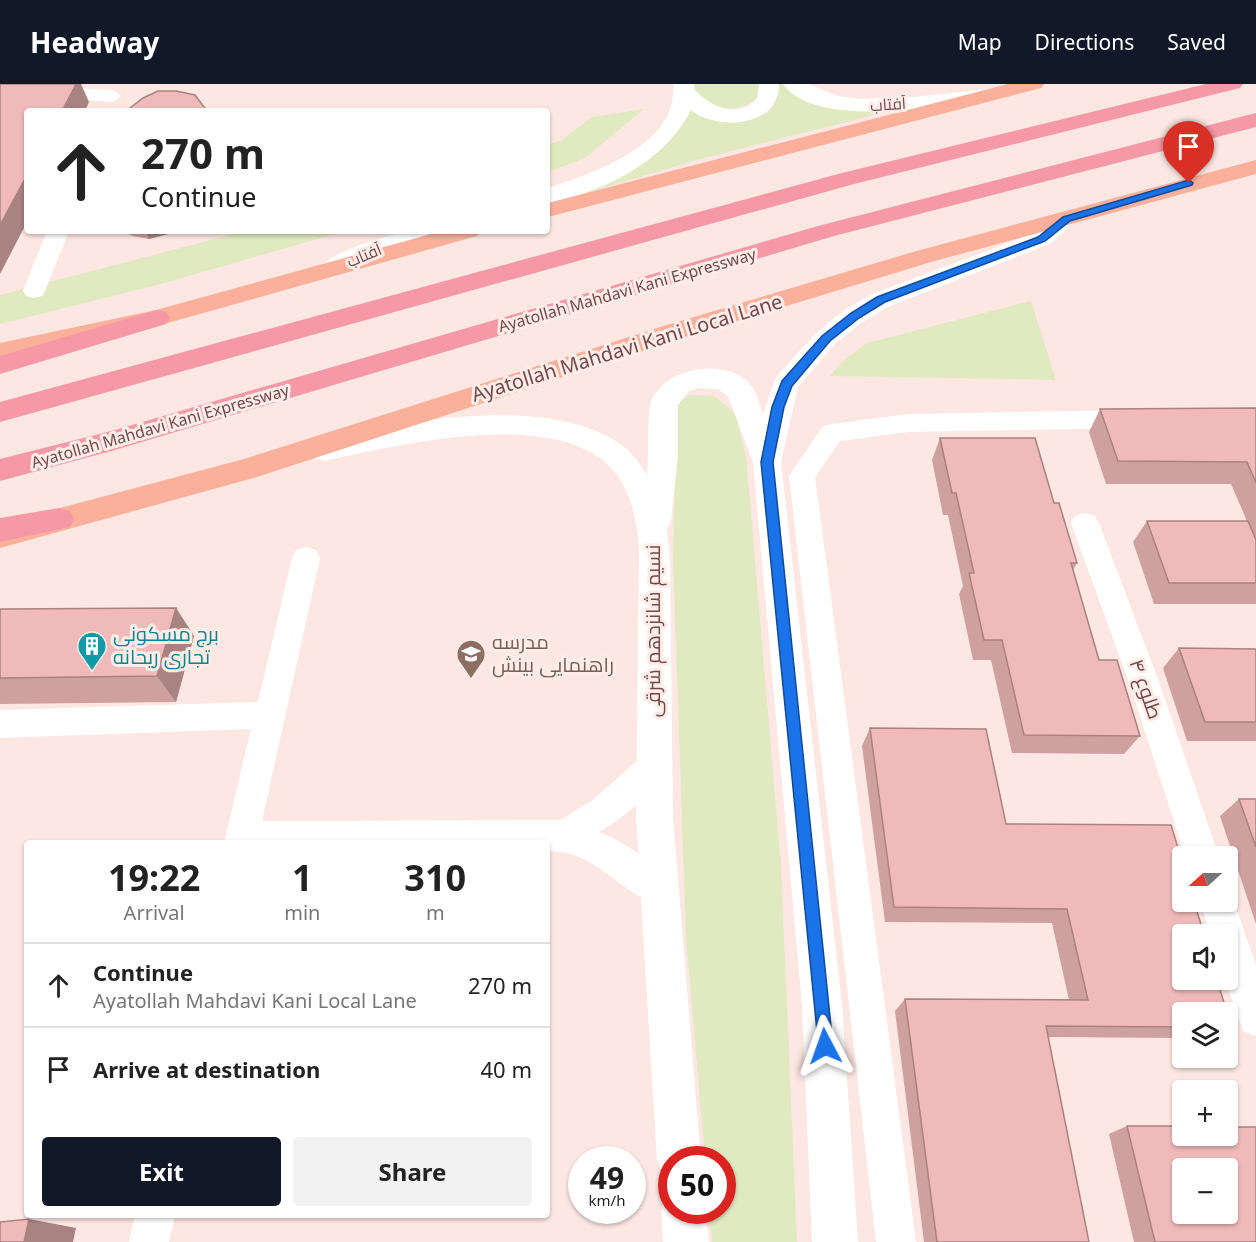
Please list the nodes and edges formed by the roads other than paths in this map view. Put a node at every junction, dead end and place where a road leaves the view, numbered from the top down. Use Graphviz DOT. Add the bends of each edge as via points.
graph roads {
  1 [pos="769,84"];
  2 [pos="793,84"];
  3 [pos="1034,84"];
  4 [pos="1233,84"];
  5 [pos="0,85"];
  6 [pos="684,87"];
  7 [pos="988,95"];
  8 [pos="112,97"];
  9 [pos="1256,120"];
  10 [pos="1256,167"];
  11 [pos="550,195"];
  12 [pos="550,209"];
  13 [pos="1066,219"];
  14 [pos="57,234"];
  15 [pos="420,234"];
  16 [pos="458,234"];
  17 [pos="333,268"];
  18 [pos="34,291"];
  19 [pos="157,318"];
  20 [pos="0,352"];
  21 [pos="0,365"];
  22 [pos="0,412"];
  23 [pos="1165,419"];
  24 [pos="767,462"];
  25 [pos="247,469"];
  26 [pos="0,470"];
  27 [pos="59,519"];
  28 [pos="1085,523"];
  29 [pos="0,530"];
  30 [pos="0,536"];
  31 [pos="654,542"];
  32 [pos="306,558"];
  33 [pos="270,715"];
  34 [pos="0,724"];
  35 [pos="653,766"];
  36 [pos="564,835"];
  37 [pos="242,840"];
  38 [pos="1199,846"];
  39 [pos="657,889"];
  40 [pos="1220,912"];
  41 [pos="1256,1018"];
  42 [pos="678,1146"];
  43 [pos="154,1218"];
  44 [pos="684,1224"];
  45 [pos="149,1242"];
  46 [pos="686,1242"];
  47 [pos="835,1242"];
  48 [pos="896,1242"];
  1 -- 6 [label="main road" via="768,98 762,107 736,116 703,109"];
  2 -- 7 [label="main road, آفتاب" via="822,99 848,105"];
  3 -- 7 [label="main road"];
  4 -- 22 [label="highway" via="794,193 285,337"];
  5 -- 8 [label="street"];
  6 -- 11 [label="main road" via="673,123 651,148 612,172"];
  7 -- 12 [label="main road"];
  9 -- 26 [label="highway, Ayatollah Mahdavi Kani Expressway" via="826,231 115,440"];
  10 -- 13 [label="main road, Ayatollah Mahdavi Kani Local Lane"];
  13 -- 24 [label="main road" via="1041,239 881,300 826,338 786,384"];
  13 -- 25 [label="main road, Ayatollah Mahdavi Kani Local Lane" via="922,257 687,328"];
  14 -- 18 [label="street"];
  15 -- 17 [label="main road, آفتاب"];
  16 -- 17 [label="main road"];
  17 -- 19 [label="main road"];
  19 -- 20 [label="main road"];
  19 -- 21 [label="highway"];
  23 -- 48 [label="street" via="908,423 832,433 802,476"];
  24 -- 31 [label="main road" via="740,390 723,380 699,379 680,384 664,403 664,455"];
  24 -- 47 [label="main road" via="822,1005"];
  25 -- 27 [label="main road, Ayatollah Mahdavi Kani Local Lane"];
  25 -- 31 [label="main road, نسیم شانزدهم شرقی" via="363,442 489,424 564,432 600,445 630,472 640,488"];
  27 -- 29 [label="highway"];
  27 -- 30 [label="main road, Ayatollah Mahdavi Kani Local Lane"];
  28 -- 38 [label="street, طلوع ۴"];
  31 -- 35 [label="main road, نسیم شانزدهم شرقی"];
  32 -- 33 [label="street"];
  33 -- 34 [label="street"];
  33 -- 37 [label="street"];
  35 -- 36 [label="street" via="605,812"];
  35 -- 39 [label="main road, نسیم شانزدهم شرقی"];
  36 -- 37 [label="street"];
  36 -- 39 [label="street" via="600,848"];
  39 -- 42 [label="main road, نسیم شانزدهم شرقی"];
  40 -- 41 [label="street"];
  43 -- 45 [label="street"];
  44 -- 46 [label="main road"];
}
